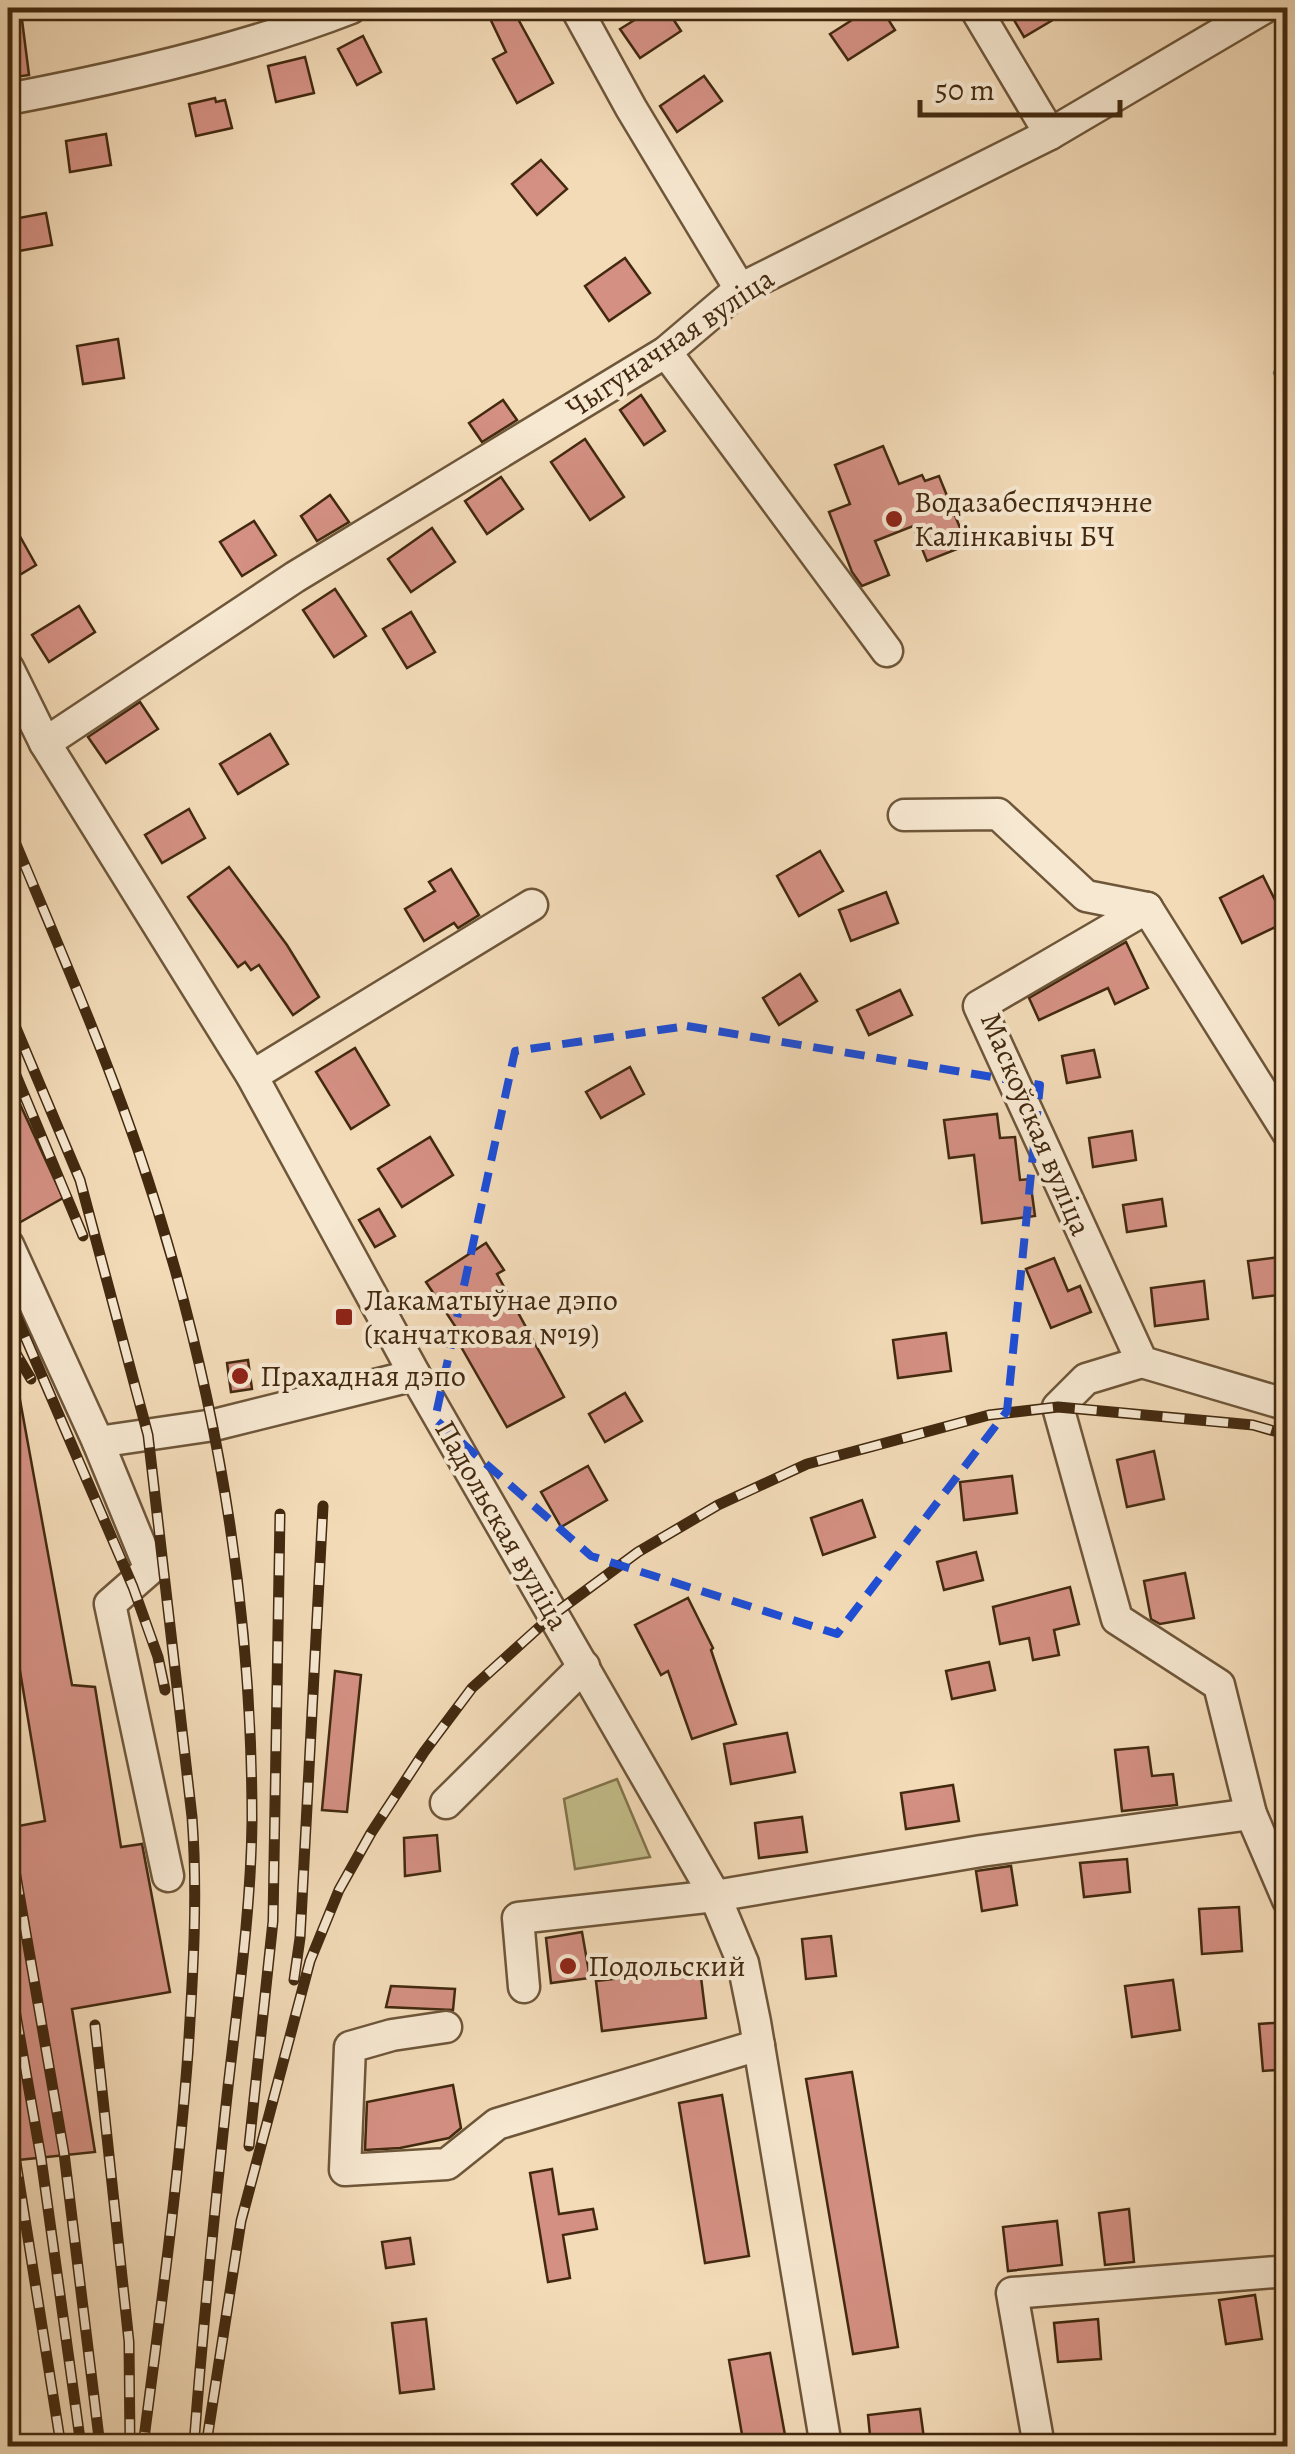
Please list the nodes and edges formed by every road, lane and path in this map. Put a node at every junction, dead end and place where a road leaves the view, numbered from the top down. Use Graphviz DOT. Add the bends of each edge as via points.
graph roads {
  1 [pos="351,8"];
  2 [pos="576,8"];
  3 [pos="975,8"];
  4 [pos="1264,8"];
  5 [pos="8,100"];
  6 [pos="1050,134"];
  7 [pos="740,288"];
  8 [pos="666,352"];
  9 [pos="886,650"];
  10 [pos="8,668"];
  11 [pos="45,742"];
  12 [pos="904,814"];
  13 [pos="532,905"];
  14 [pos="1147,908"];
  15 [pos="252,1076"];
  16 [pos="1288,1132"];
  17 [pos="8,1245"];
  18 [pos="1142,1362"];
  19 [pos="415,1375"];
  20 [pos="1288,1404"];
  21 [pos="98,1442"];
  22 [pos="584,1666"];
  23 [pos="446,1802"];
  24 [pos="1251,1814"];
  25 [pos="168,1876"];
  26 [pos="715,1896"];
  27 [pos="1288,1900"];
  28 [pos="524,1988"];
  29 [pos="446,2028"];
  30 [pos="759,2045"];
  31 [pos="1288,2270"];
  32 [pos="826,2446"];
  33 [pos="1040,2446"];
  1 -- 5 [label="street" via="298,28"];
  2 -- 7 [label="street"];
  3 -- 6 [label="street"];
  4 -- 6 [label="street, Чыгуначная вуліца"];
  6 -- 7 [label="street, Чыгуначная вуліца"];
  7 -- 8 [label="street, Чыгуначная вуліца"];
  8 -- 9 [label="street"];
  8 -- 11 [label="street, Чыгуначная вуліца" via="296,577"];
  10 -- 11 [label="street, Падольская вуліца"];
  11 -- 15 [label="street, Падольская вуліца"];
  12 -- 14 [label="street" via="998,814 1086,896"];
  13 -- 15 [label="street"];
  14 -- 16 [label="street"];
  14 -- 18 [label="street, Маскоўская вуліца" via="979,1006"];
  15 -- 19 [label="street, Падольская вуліца"];
  17 -- 21 [label="street"];
  18 -- 20 [label="street"];
  18 -- 24 [label="street" via="1086,1379 1058,1407 1118,1618 1219,1685"];
  19 -- 21 [label="street" via="214,1425"];
  19 -- 22 [label="street, Падольская вуліца"];
  21 -- 25 [label="street" via="150,1569 110,1604"];
  22 -- 23 [label="street"];
  22 -- 26 [label="street, Падольская вуліца"];
  24 -- 26 [label="street" via="981,1850"];
  24 -- 27 [label="street"];
  26 -- 28 [label="street" via="518,1918"];
  26 -- 30 [label="street, Падольская вуліца" via="742,1963"];
  29 -- 30 [label="street" via="350,2046 345,2170 447,2164 497,2124"];
  30 -- 32 [label="street, Падольская вуліца"];
  31 -- 33 [label="street" via="1012,2292"];
}
